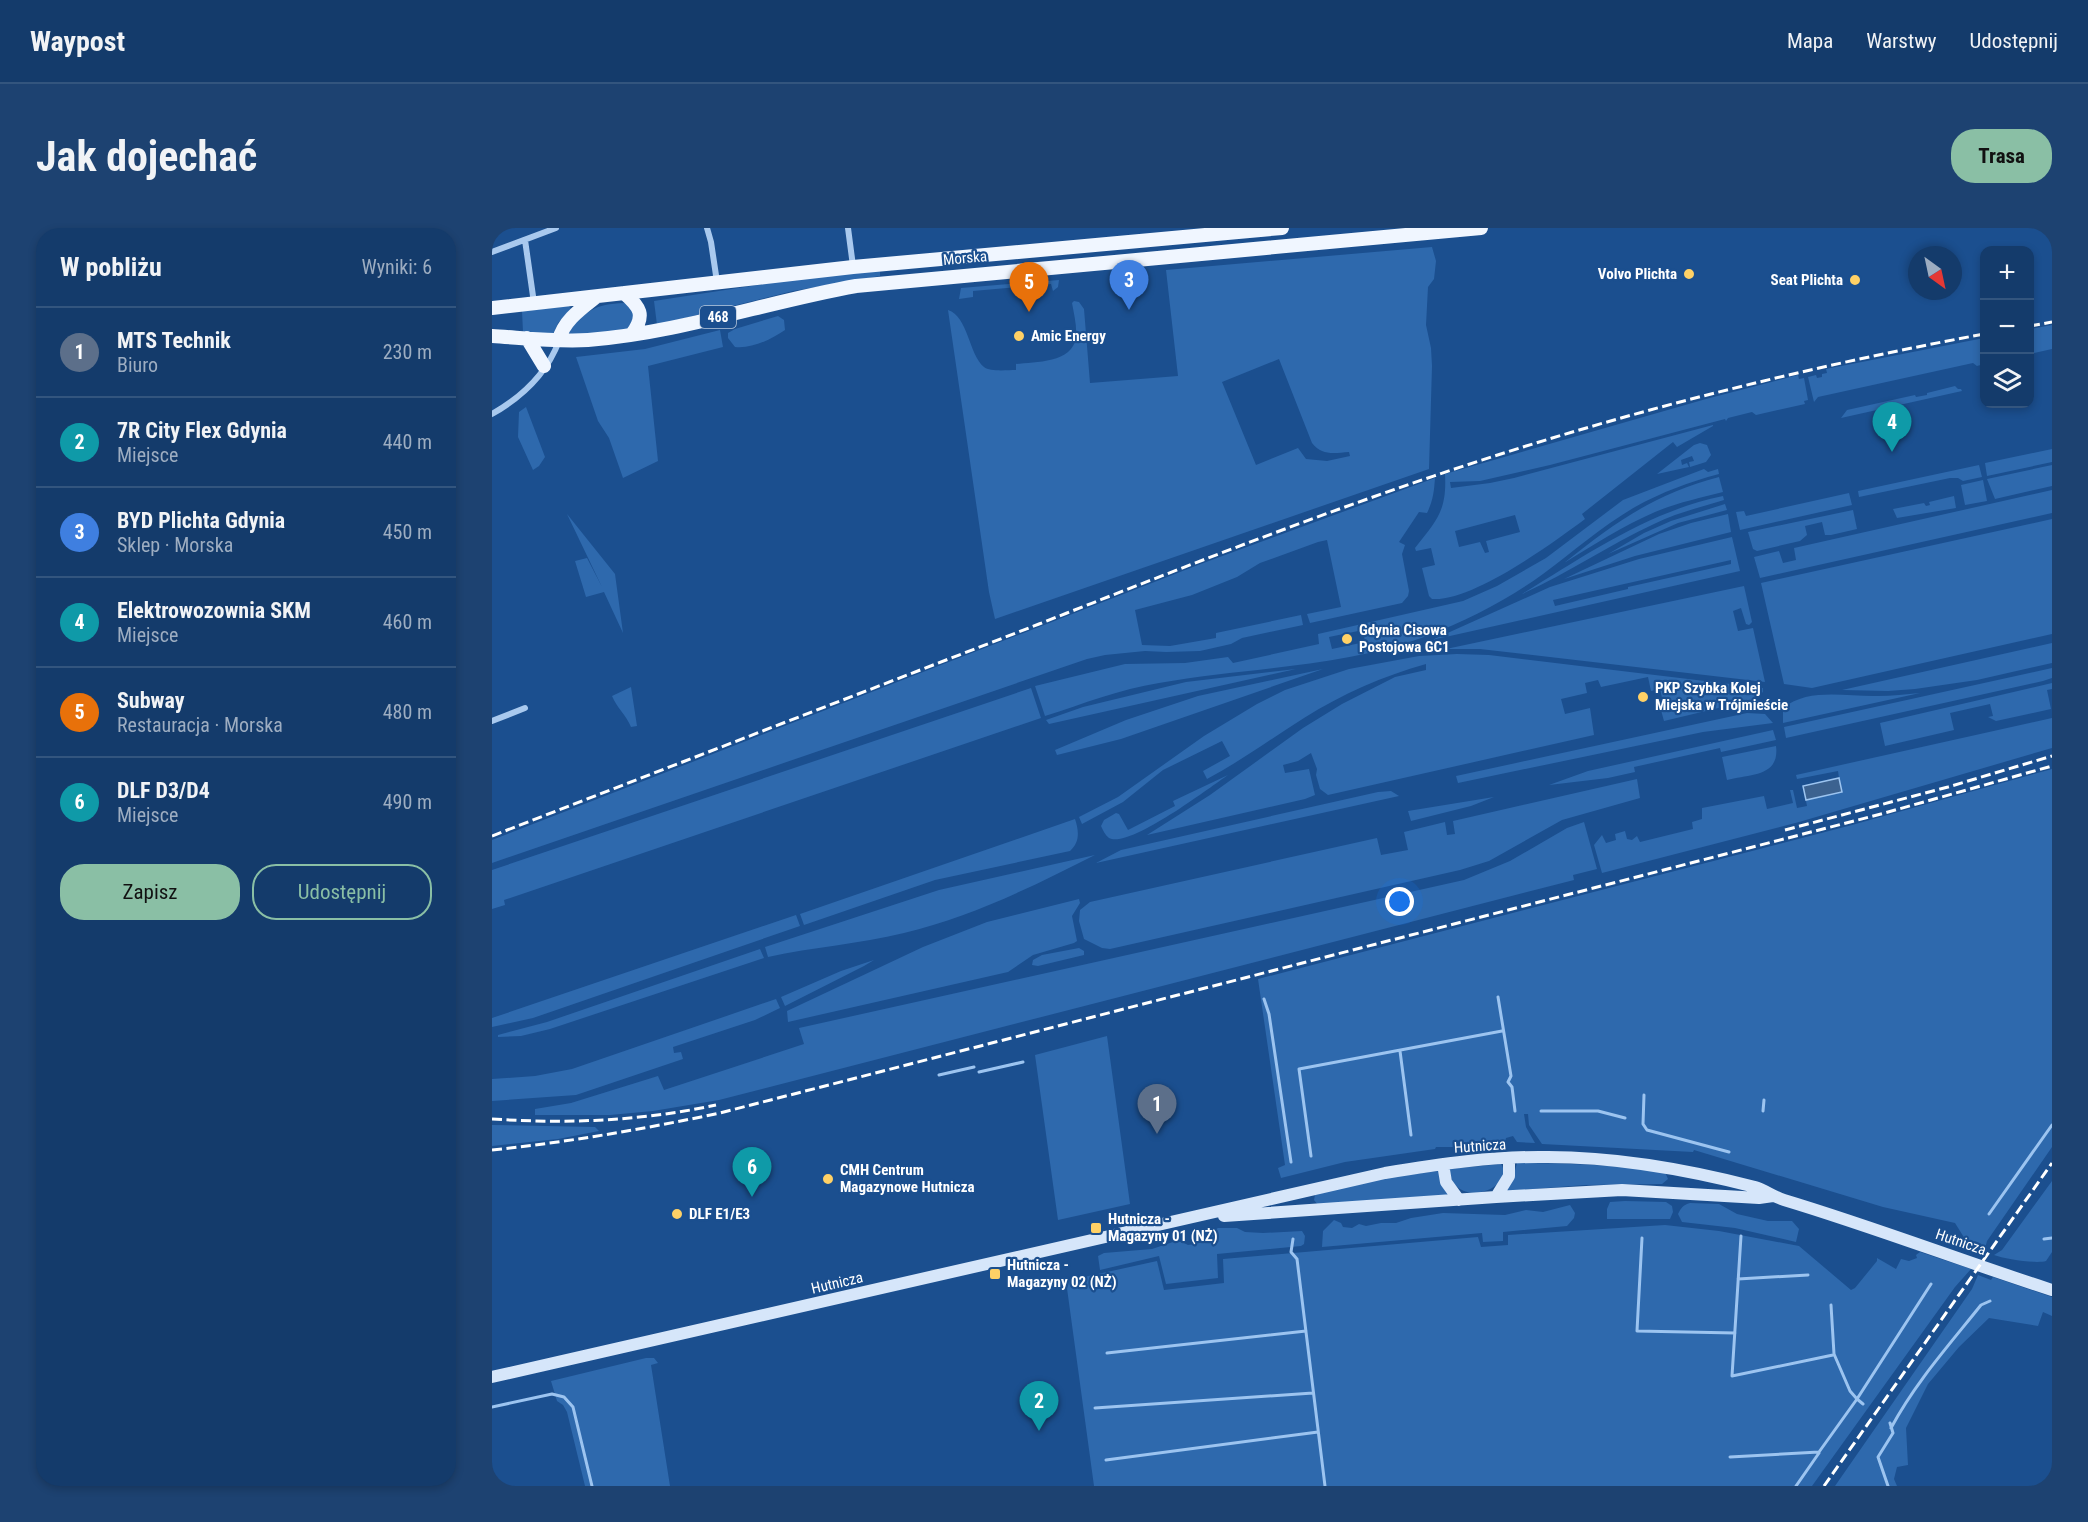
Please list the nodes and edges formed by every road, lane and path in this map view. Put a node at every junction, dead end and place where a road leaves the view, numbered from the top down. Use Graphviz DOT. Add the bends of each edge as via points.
graph roads {
  1 [pos="556,228"];
  2 [pos="707,228"];
  3 [pos="849,228"];
  4 [pos="1282,228"];
  5 [pos="1481,228"];
  6 [pos="525,240"];
  7 [pos="492,252"];
  8 [pos="853,267"];
  9 [pos="717,282"];
  10 [pos="624,293"];
  11 [pos="598,296"];
  12 [pos="535,304"];
  13 [pos="492,308"];
  14 [pos="632,334"];
  15 [pos="492,336"];
  16 [pos="527,338"];
  17 [pos="560,340"];
  18 [pos="544,366"];
  19 [pos="492,414"];
  20 [pos="525,708"];
  21 [pos="492,721"];
  22 [pos="1509,1158"];
  23 [pos="1443,1164"];
  24 [pos="1678,1170"];
  25 [pos="1305,1190"];
  26 [pos="1673,1192"];
  27 [pos="1773,1196"];
  28 [pos="1496,1197"];
  29 [pos="1459,1200"];
  30 [pos="1309,1209"];
  31 [pos="1190,1218"];
  32 [pos="2052,1290"];
  33 [pos="492,1377"];
  1 -- 6 [label="street"];
  2 -- 9 [label="street"];
  3 -- 8 [label="street"];
  4 -- 8 [label="main road, Morska / 468"];
  5 -- 14 [label="main road, Morska / 468" via="856,286 804,295 680,327"];
  6 -- 7 [label="street"];
  6 -- 12 [label="street"];
  8 -- 9 [label="main road, Morska / 468"];
  9 -- 10 [label="main road, Morska / 468"];
  10 -- 11 [label="main road, Morska / 468"];
  10 -- 14 [label="main road" via="640,313 639,325"];
  11 -- 12 [label="main road, Morska / 468"];
  11 -- 17 [label="main road" via="569,321"];
  12 -- 13 [label="main road, Morska / 468"];
  14 -- 17 [label="main road, Morska / 468"];
  15 -- 16 [label="main road, Morska / 468"];
  16 -- 17 [label="main road, Morska / 468"];
  16 -- 18 [label="main road"];
  17 -- 18 [label="street"];
  18 -- 19 [label="street" via="521,395"];
  20 -- 21 [label="street"];
  22 -- 23 [label="main road, Hutnicza"];
  22 -- 24 [label="main road, Hutnicza" via="1568,1158"];
  22 -- 28 [label="main road" via="1509,1176"];
  23 -- 25 [label="main road, Hutnicza"];
  23 -- 29 [label="main road" via="1446,1182"];
  24 -- 26 [label="main road"];
  24 -- 27 [label="main road, Hutnicza" via="1759,1188"];
  25 -- 30 [label="main road"];
  25 -- 31 [label="main road, Hutnicza"];
  26 -- 27 [label="main road, Hutnicza"];
  26 -- 28 [label="main road, Hutnicza" via="1623,1190"];
  27 -- 32 [label="main road, Hutnicza"];
  28 -- 29 [label="main road, Hutnicza"];
  29 -- 30 [label="main road, Hutnicza"];
  30 -- 31 [label="main road, Hutnicza"];
  31 -- 33 [label="main road, Hutnicza"];
}
